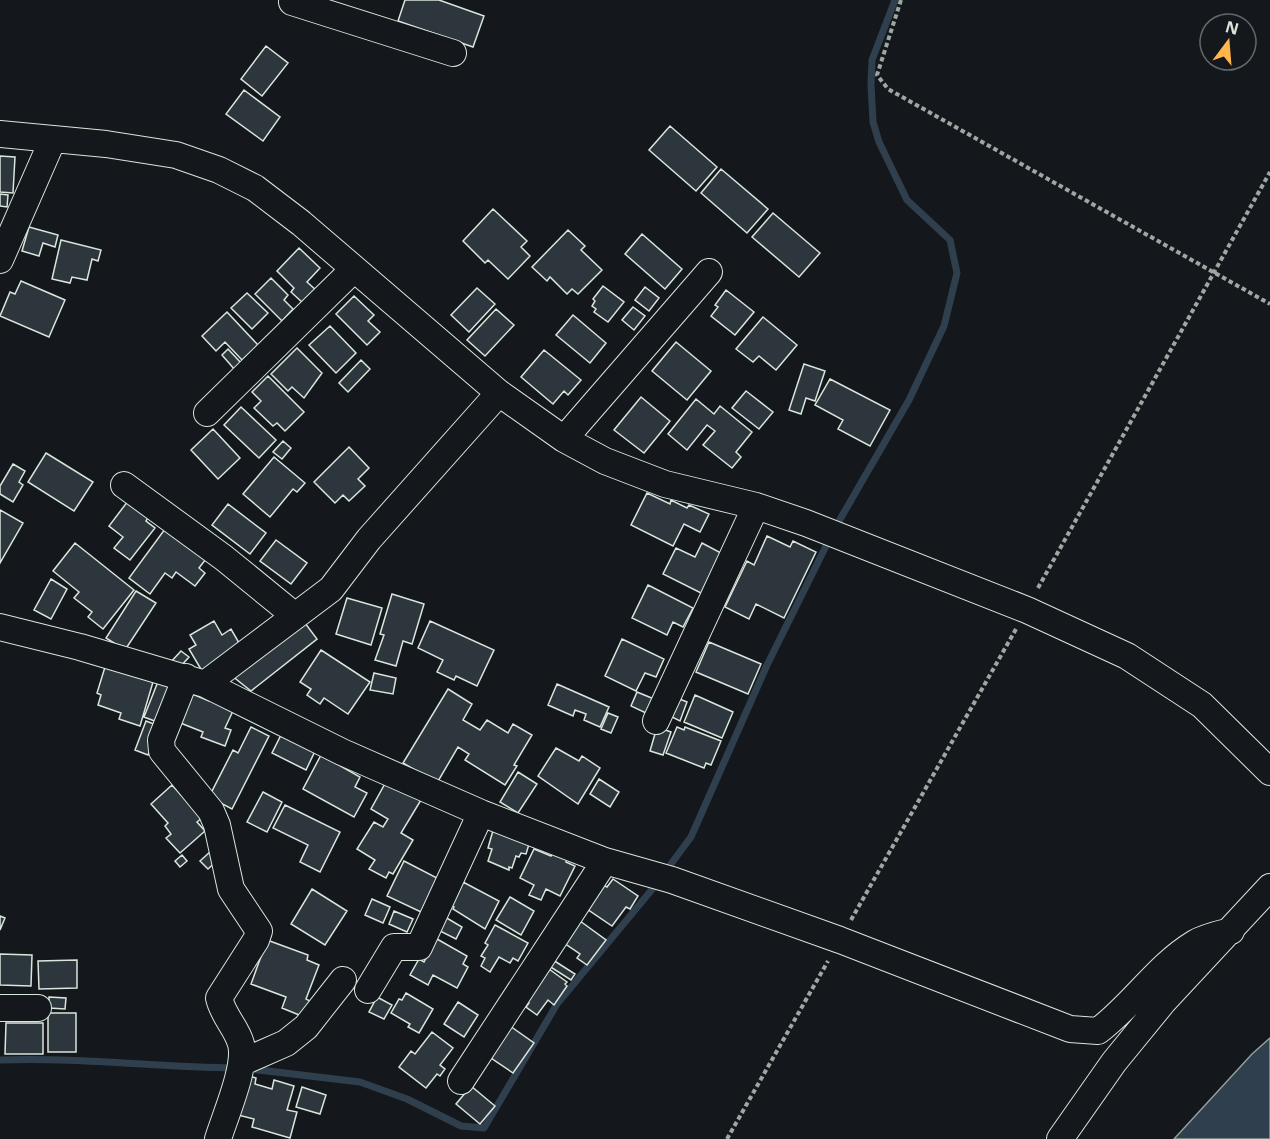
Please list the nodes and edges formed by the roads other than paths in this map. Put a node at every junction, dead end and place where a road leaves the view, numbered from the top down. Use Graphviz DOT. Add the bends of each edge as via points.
graph roads {
  1 [pos="292,0"];
  2 [pos="453,53"];
  3 [pos="0,134"];
  4 [pos="53,139"];
  5 [pos="0,260"];
  6 [pos="354,269"];
  7 [pos="708,272"];
  8 [pos="500,393"];
  9 [pos="207,413"];
  10 [pos="564,439"];
  11 [pos="124,485"];
  12 [pos="756,506"];
  13 [pos="294,615"];
  14 [pos="0,627"];
  15 [pos="195,681"];
  16 [pos="656,721"];
  17 [pos="1270,772"];
  18 [pos="482,813"];
  19 [pos="606,861"];
  20 [pos="1270,887"];
  21 [pos="1231,931"];
  22 [pos="343,981"];
  23 [pos="368,990"];
  24 [pos="0,1008"];
  25 [pos="38,1008"];
  26 [pos="243,1062"];
  27 [pos="460,1081"];
  28 [pos="218,1139"];
  29 [pos="1060,1139"];
  1 -- 2 [label="street"];
  3 -- 4 [label="street"];
  4 -- 5 [label="street"];
  4 -- 6 [label="street" via="176,155 219,170 255,188"];
  6 -- 8 [label="street"];
  6 -- 9 [label="street"];
  7 -- 10 [label="street"];
  8 -- 10 [label="street"];
  8 -- 13 [label="street" via="369,539 331,589"];
  10 -- 12 [label="street" via="605,461 664,484"];
  11 -- 13 [label="street"];
  12 -- 16 [label="street"];
  12 -- 17 [label="street" via="1027,610 1126,656 1202,705"];
  13 -- 15 [label="street"];
  14 -- 15 [label="street"];
  15 -- 18 [label="street" via="342,752"];
  15 -- 26 [label="street" via="161,740 162,751 211,812 231,889 259,931 219,998 241,1043"];
  18 -- 19 [label="street"];
  18 -- 23 [label="street" via="419,947 394,947"];
  19 -- 21 [label="street" via="672,880 840,940 1070,1029 1098,1031 1130,1004 1165,965 1197,942"];
  19 -- 27 [label="street"];
  20 -- 21 [label="street"];
  21 -- 29 [label="street" via="1162,1002"];
  22 -- 26 [label="street" via="306,1027 286,1043"];
  24 -- 25 [label="street"];
  26 -- 28 [label="street"];
}
